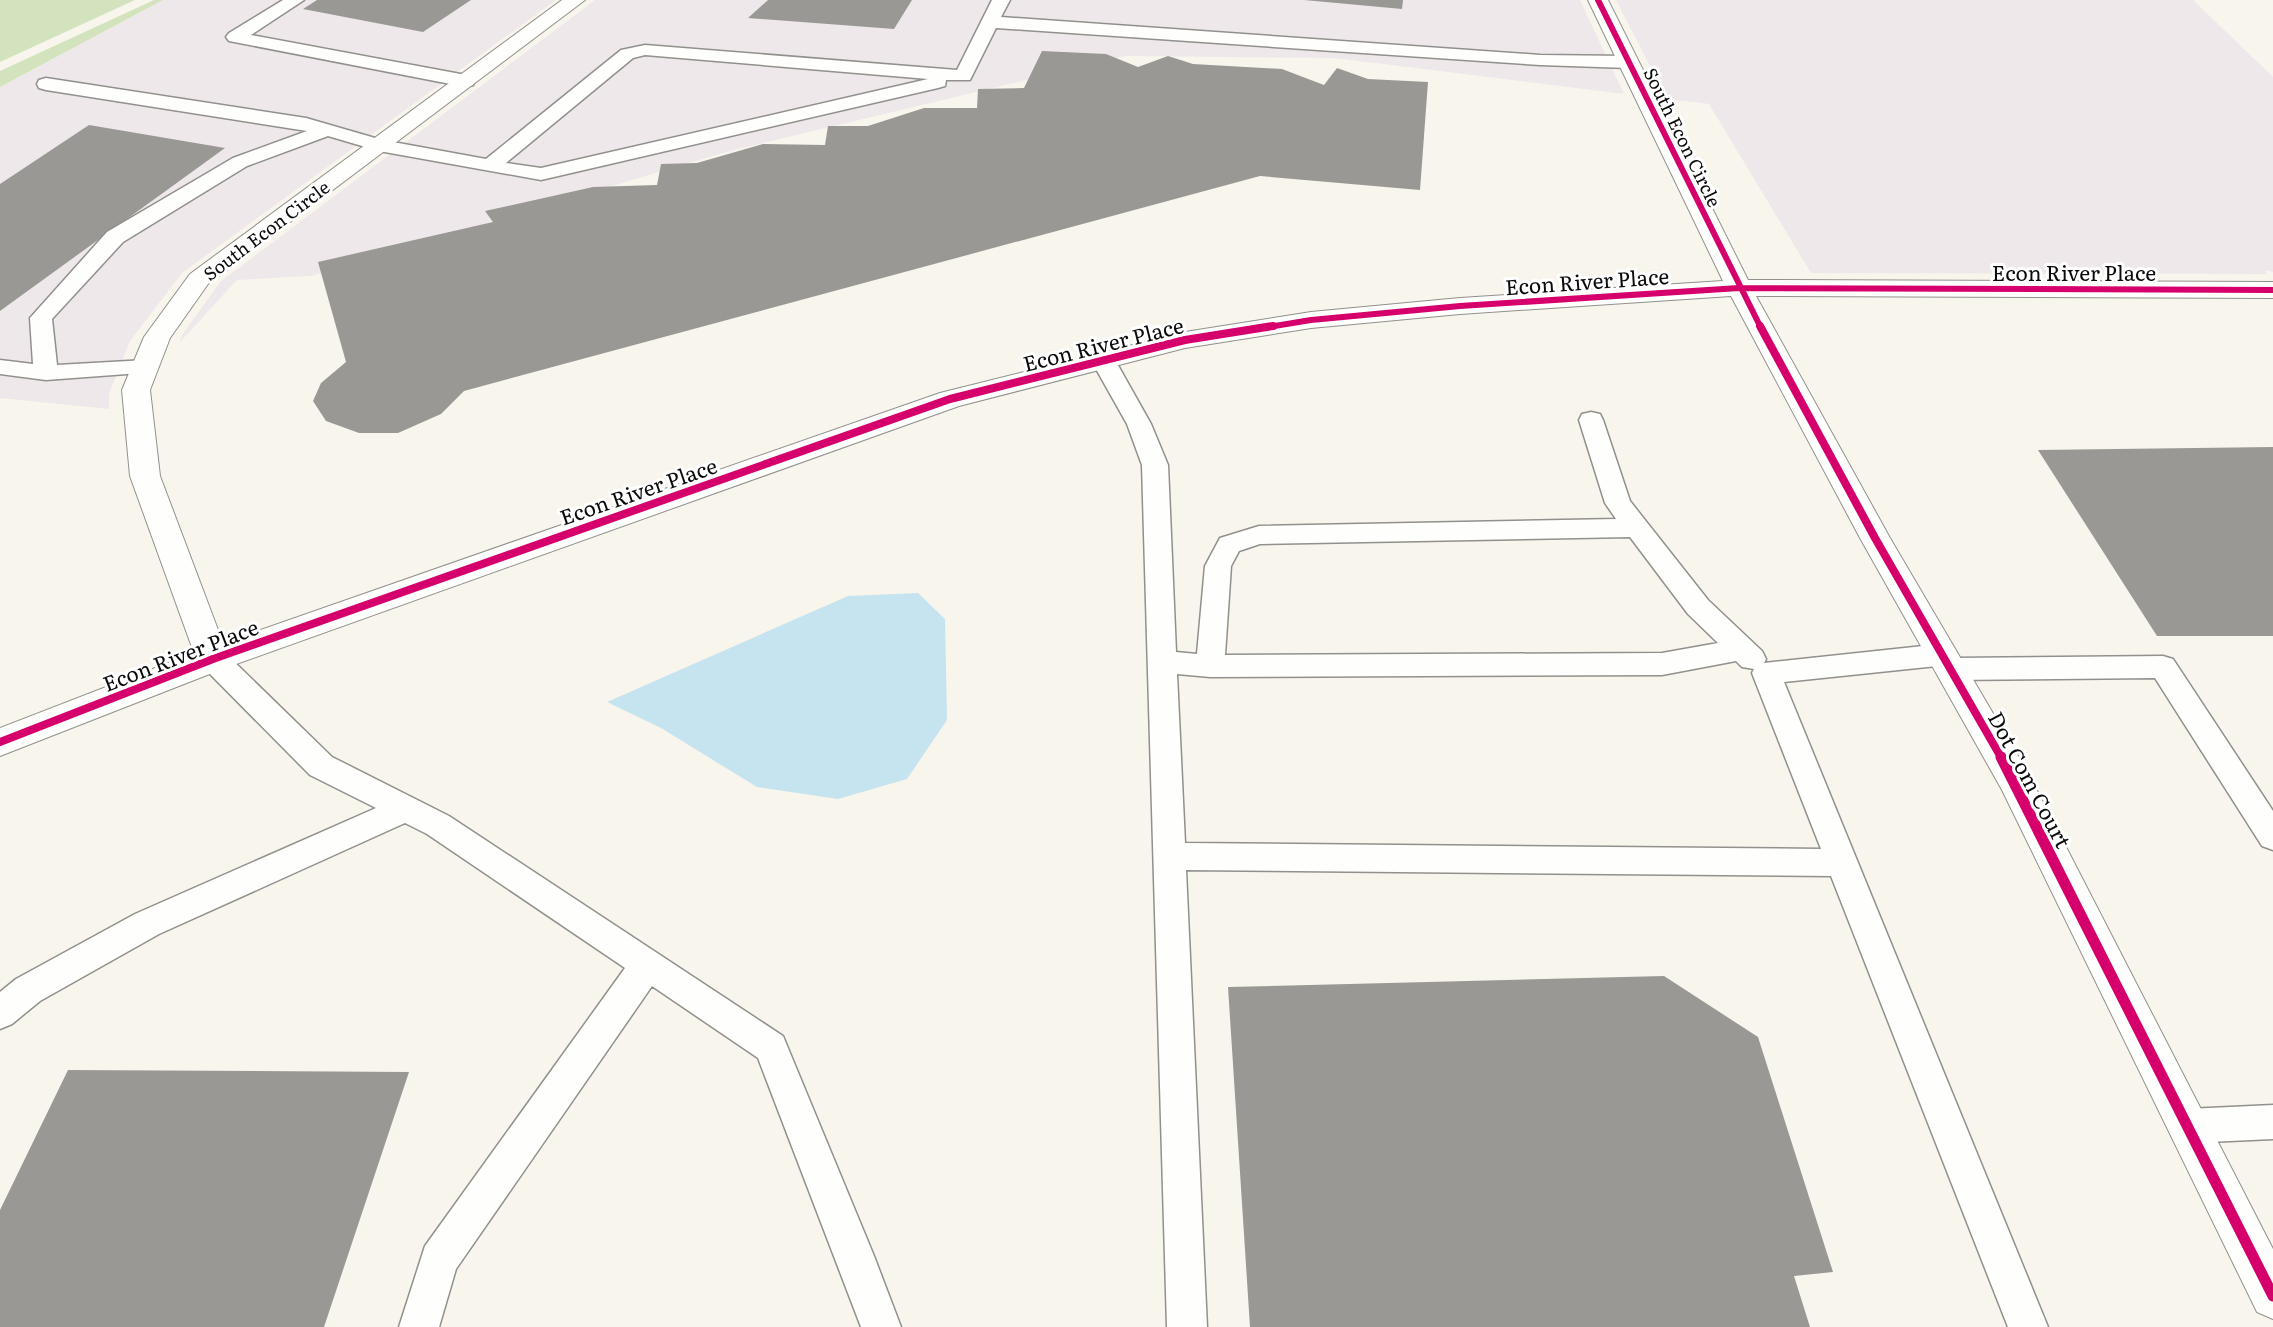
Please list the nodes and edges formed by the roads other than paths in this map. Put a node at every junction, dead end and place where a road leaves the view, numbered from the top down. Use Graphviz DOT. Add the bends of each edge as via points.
graph roads {
  1 [pos="295,0"];
  2 [pos="575,0"];
  3 [pos="1001,0"];
  4 [pos="1598,0"];
  5 [pos="990,22"];
  6 [pos="1628,62"];
  7 [pos="963,76"];
  8 [pos="466,81"];
  9 [pos="45,84"];
  10 [pos="327,130"];
  11 [pos="379,146"];
  12 [pos="490,166"];
  13 [pos="1739,288"];
  14 [pos="2273,290"];
  15 [pos="1103,360"];
  16 [pos="0,367"];
  17 [pos="146,367"];
  18 [pos="46,373"];
  19 [pos="1592,420"];
  20 [pos="1637,528"];
  21 [pos="1741,649"];
  22 [pos="213,660"];
  23 [pos="1163,662"];
  24 [pos="1946,662"];
  25 [pos="1210,666"];
  26 [pos="1766,673"];
  27 [pos="0,742"];
  28 [pos="405,809"];
  29 [pos="2273,837"];
  30 [pos="1170,856"];
  31 [pos="1842,862"];
  32 [pos="648,963"];
  33 [pos="0,1013"];
  34 [pos="2273,1122"];
  35 [pos="2187,1126"];
  36 [pos="2273,1296"];
  37 [pos="419,1327"];
  38 [pos="880,1327"];
  39 [pos="1187,1327"];
  40 [pos="2028,1327"];
  1 -- 8 [label="lane" via="235,37"];
  2 -- 8 [label="street, South Econ Circle"];
  3 -- 5 [label="lane"];
  4 -- 6 [label="street, South Econ Circle"];
  5 -- 6 [label="lane" via="1529,59"];
  5 -- 7 [label="lane"];
  6 -- 13 [label="street, South Econ Circle"];
  7 -- 12 [label="lane" via="541,174"];
  7 -- 12 [label="lane" via="645,50 627,54"];
  8 -- 11 [label="street, South Econ Circle"];
  9 -- 10 [label="lane"];
  10 -- 11 [label="lane"];
  10 -- 18 [label="lane" via="240,162 115,237 41,318"];
  11 -- 12 [label="lane"];
  11 -- 17 [label="street, South Econ Circle" via="199,279 157,337"];
  13 -- 14 [label="street, Econ River Place"];
  13 -- 15 [label="street, Econ River Place" via="1311,320 1185,340"];
  13 -- 24 [label="street, Dot Com Court"];
  15 -- 22 [label="street, Econ River Place" via="950,399"];
  15 -- 23 [label="lane" via="1139,424 1155,465"];
  16 -- 18 [label="lane"];
  17 -- 18 [label="lane"];
  17 -- 22 [label="street, South Econ Circle" via="136,390 145,476"];
  19 -- 20 [label="lane" via="1618,502"];
  20 -- 21 [label="lane" via="1698,607"];
  20 -- 25 [label="lane" via="1259,535 1229,545 1218,566"];
  21 -- 25 [label="lane" via="1662,664"];
  21 -- 26 [label="lane"];
  22 -- 27 [label="street, Econ River Place"];
  22 -- 28 [label="lane" via="321,766"];
  23 -- 25 [label="lane"];
  23 -- 30 [label="lane"];
  24 -- 26 [label="lane"];
  24 -- 29 [label="lane" via="2163,667"];
  24 -- 35 [label="street, Dot Com Court" via="2016,783"];
  26 -- 31 [label="lane"];
  28 -- 32 [label="lane" via="438,825"];
  28 -- 33 [label="lane" via="147,924 28,990"];
  30 -- 31 [label="lane"];
  30 -- 39 [label="lane"];
  31 -- 40 [label="lane"];
  32 -- 37 [label="lane" via="439,1260"];
  32 -- 38 [label="lane" via="771,1047"];
  34 -- 35 [label="lane"];
  35 -- 36 [label="street, Dot Com Court"];
}
